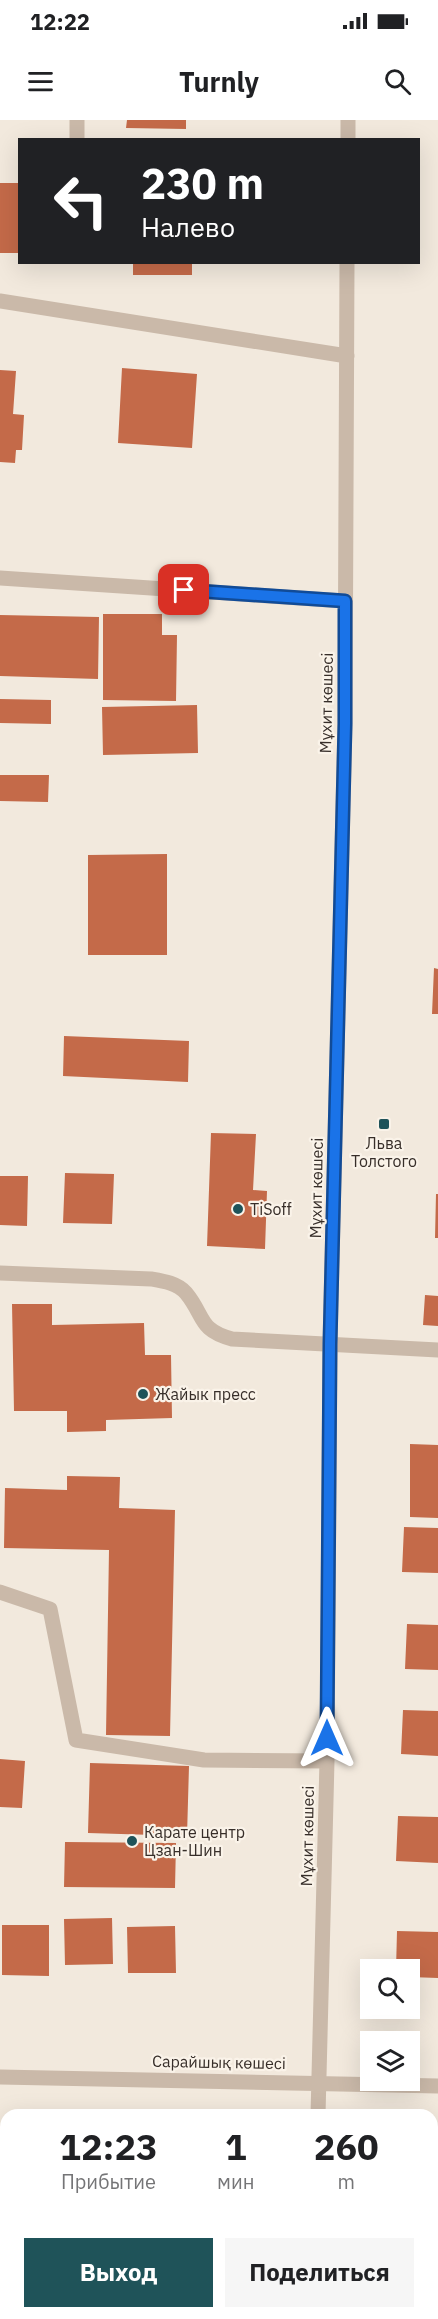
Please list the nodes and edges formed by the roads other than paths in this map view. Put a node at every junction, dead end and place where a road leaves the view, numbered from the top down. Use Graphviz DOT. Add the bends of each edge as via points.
graph roads {
  1 [pos="77,120"];
  2 [pos="348,120"];
  3 [pos="77,138"];
  4 [pos="348,138"];
  5 [pos="347,264"];
  6 [pos="0,301"];
  7 [pos="347,356"];
  8 [pos="0,578"];
  9 [pos="345,601"];
  10 [pos="0,1273"];
  11 [pos="330,1344"];
  12 [pos="438,1350"];
  13 [pos="0,1592"];
  14 [pos="327,1761"];
  15 [pos="0,2077"];
  16 [pos="320,2082"];
  17 [pos="438,2086"];
  18 [pos="318,2109"];
  1 -- 3 [label="street"];
  2 -- 4 [label="street"];
  5 -- 7 [label="street, Мұхит көшесі"];
  6 -- 7 [label="street"];
  7 -- 9 [label="street, Мұхит көшесі"];
  8 -- 9 [label="street"];
  9 -- 11 [label="street, Мұхит көшесі"];
  10 -- 11 [label="street" via="168,1282 185,1292 206,1327 217,1335"];
  11 -- 12 [label="street"];
  11 -- 14 [label="street, Мұхит көшесі"];
  13 -- 14 [label="street" via="50,1609 76,1740 204,1760"];
  14 -- 16 [label="street, Мұхит көшесі"];
  15 -- 16 [label="street, Сарайшық көшесі"];
  16 -- 17 [label="street, Сарайшық көшесі"];
  16 -- 18 [label="street, Мұхит көшесі"];
}
